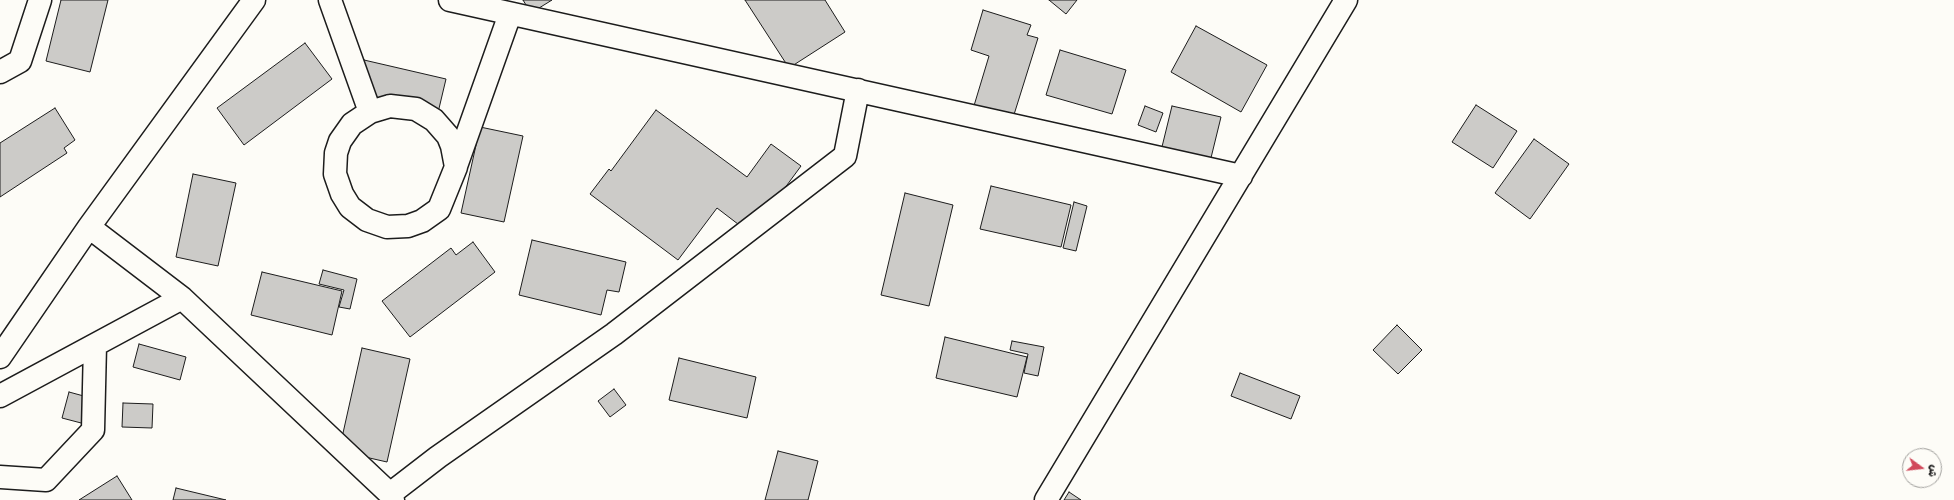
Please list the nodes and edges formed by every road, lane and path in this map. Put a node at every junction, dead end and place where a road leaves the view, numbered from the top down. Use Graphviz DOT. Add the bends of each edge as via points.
graph roads {
  1 [pos="40,0"];
  2 [pos="254,0"];
  3 [pos="330,0"];
  4 [pos="450,0"];
  5 [pos="1346,0"];
  6 [pos="510,14"];
  7 [pos="0,72"];
  8 [pos="858,90"];
  9 [pos="370,112"];
  10 [pos="456,167"];
  11 [pos="1241,176"];
  12 [pos="89,227"];
  13 [pos="182,298"];
  14 [pos="94,345"];
  15 [pos="0,357"];
  16 [pos="0,396"];
  17 [pos="0,477"];
  18 [pos="392,497"];
  19 [pos="1046,500"];
  1 -- 7 [label="street" via="20,61"];
  2 -- 12 [label="street"];
  3 -- 9 [label="street"];
  4 -- 6 [label="street"];
  5 -- 11 [label="street"];
  6 -- 8 [label="street"];
  6 -- 10 [label="street"];
  8 -- 11 [label="street"];
  8 -- 18 [label="street" via="845,156 614,334 438,457"];
  9 -- 10 [label="street" via="397,106 416,109 434,120 448,136"];
  9 -- 10 [label="street" via="352,124 340,141 336,153 335,174 350,207 367,220 387,227 408,226 422,221 439,209"];
  11 -- 19 [label="street"];
  12 -- 13 [label="street"];
  12 -- 15 [label="street"];
  13 -- 14 [label="street"];
  13 -- 18 [label="street"];
  14 -- 16 [label="street"];
  14 -- 17 [label="street" via="93,430 46,480"];
}
